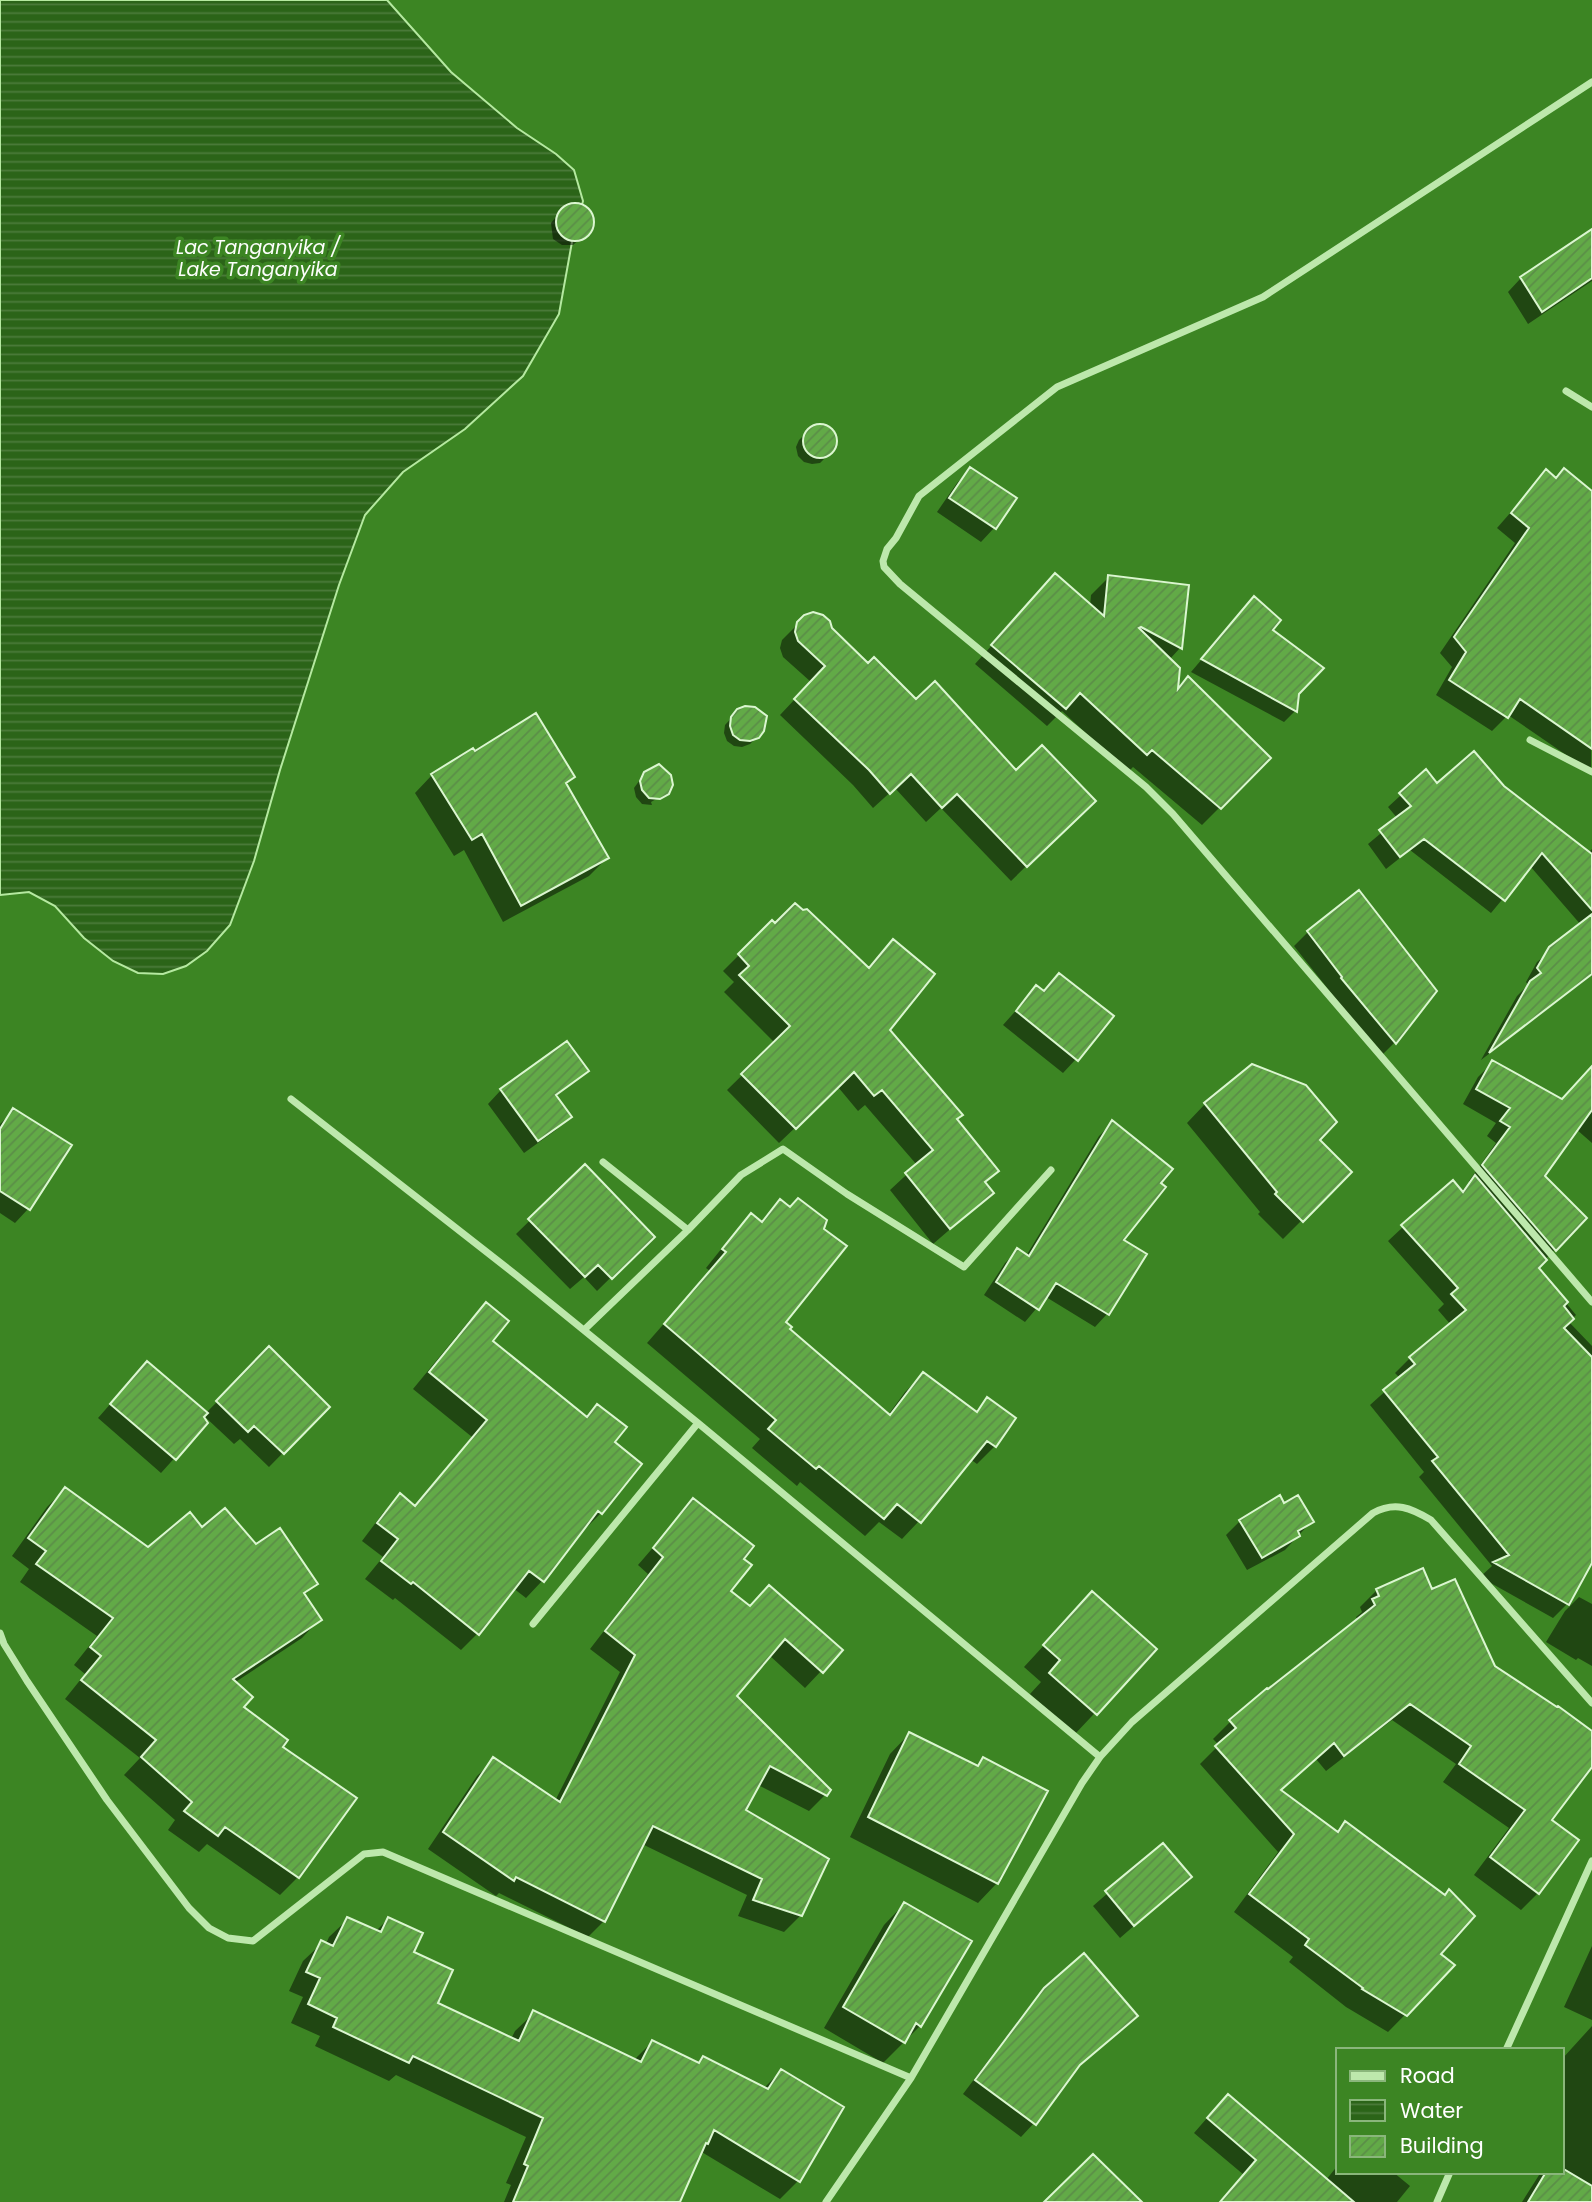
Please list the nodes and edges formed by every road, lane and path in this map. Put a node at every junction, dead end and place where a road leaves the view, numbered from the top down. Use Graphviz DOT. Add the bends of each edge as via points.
graph roads {
  1 [pos="1592,82"];
  2 [pos="1566,391"];
  3 [pos="1592,407"];
  4 [pos="1530,740"];
  5 [pos="1592,772"];
  6 [pos="291,1098"];
  7 [pos="603,1162"];
  8 [pos="1051,1170"];
  9 [pos="688,1230"];
  10 [pos="1592,1302"];
  11 [pos="584,1330"];
  12 [pos="698,1423"];
  13 [pos="533,1624"];
  14 [pos="0,1633"];
  15 [pos="1592,1703"];
  16 [pos="1100,1757"];
  17 [pos="1592,1861"];
  18 [pos="1507,2048"];
  19 [pos="911,2078"];
  20 [pos="1449,2174"];
  21 [pos="826,2202"];
  22 [pos="1437,2202"];
  1 -- 10 [label="street" via="1263,297 1057,387 919,495 883,561 900,584 1173,814"];
  2 -- 3 [label="street"];
  4 -- 5 [label="street"];
  6 -- 11 [label="street"];
  7 -- 9 [label="street"];
  8 -- 9 [label="street" via="964,1267 783,1149 741,1175"];
  9 -- 11 [label="street"];
  11 -- 12 [label="street"];
  12 -- 13 [label="street"];
  12 -- 16 [label="street"];
  14 -- 19 [label="street" via="107,1800 189,1908 209,1928 228,1938 253,1941 364,1854 383,1852"];
  15 -- 16 [label="street" via="1431,1520 1414,1510 1388,1506 1373,1513 1142,1713"];
  16 -- 19 [label="street"];
  17 -- 18 [label="street"];
  19 -- 21 [label="street"];
  20 -- 22 [label="street"];
}
